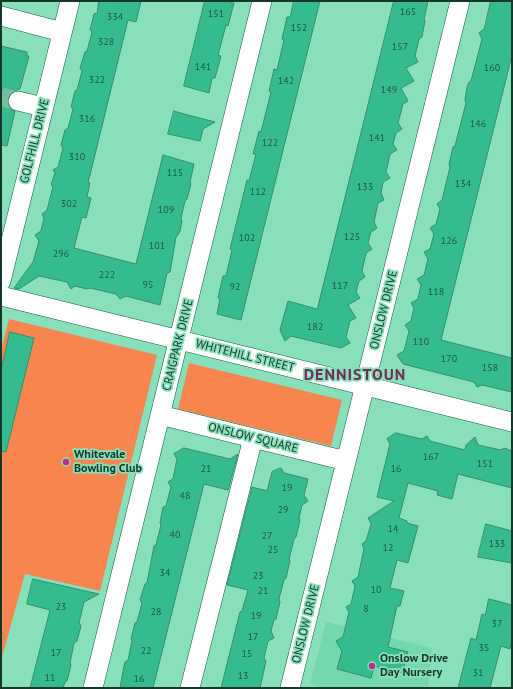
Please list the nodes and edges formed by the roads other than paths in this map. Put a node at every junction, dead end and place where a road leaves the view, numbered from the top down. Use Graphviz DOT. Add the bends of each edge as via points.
graph roads {
  1 [pos="70,1"];
  2 [pos="262,1"];
  3 [pos="460,1"];
  4 [pos="1,16"];
  5 [pos="62,32"];
  6 [pos="18,101"];
  7 [pos="43,107"];
  8 [pos="1,281"];
  9 [pos="1,296"];
  10 [pos="179,340"];
  11 [pos="365,386"];
  12 [pos="160,415"];
  13 [pos="512,422"];
  14 [pos="253,438"];
  15 [pos="346,461"];
  16 [pos="93,688"];
  17 [pos="190,688"];
  18 [pos="290,688"];
  1 -- 5 [label="street, GOLFHILL DRIVE"];
  2 -- 10 [label="street, CRAIGPARK DRIVE"];
  3 -- 11 [label="street, ONSLOW DRIVE"];
  4 -- 5 [label="street"];
  5 -- 7 [label="street, GOLFHILL DRIVE"];
  6 -- 7 [label="street"];
  7 -- 8 [label="street, GOLFHILL DRIVE"];
  9 -- 10 [label="street, WHITEHILL STREET"];
  10 -- 11 [label="street, WHITEHILL STREET"];
  10 -- 12 [label="street, CRAIGPARK DRIVE"];
  11 -- 13 [label="street, WHITEHILL STREET"];
  11 -- 15 [label="street, ONSLOW DRIVE"];
  12 -- 14 [label="street, ONSLOW SQUARE"];
  12 -- 16 [label="street, CRAIGPARK DRIVE"];
  14 -- 15 [label="street, ONSLOW SQUARE"];
  14 -- 17 [label="street"];
  15 -- 18 [label="street, ONSLOW DRIVE"];
}
